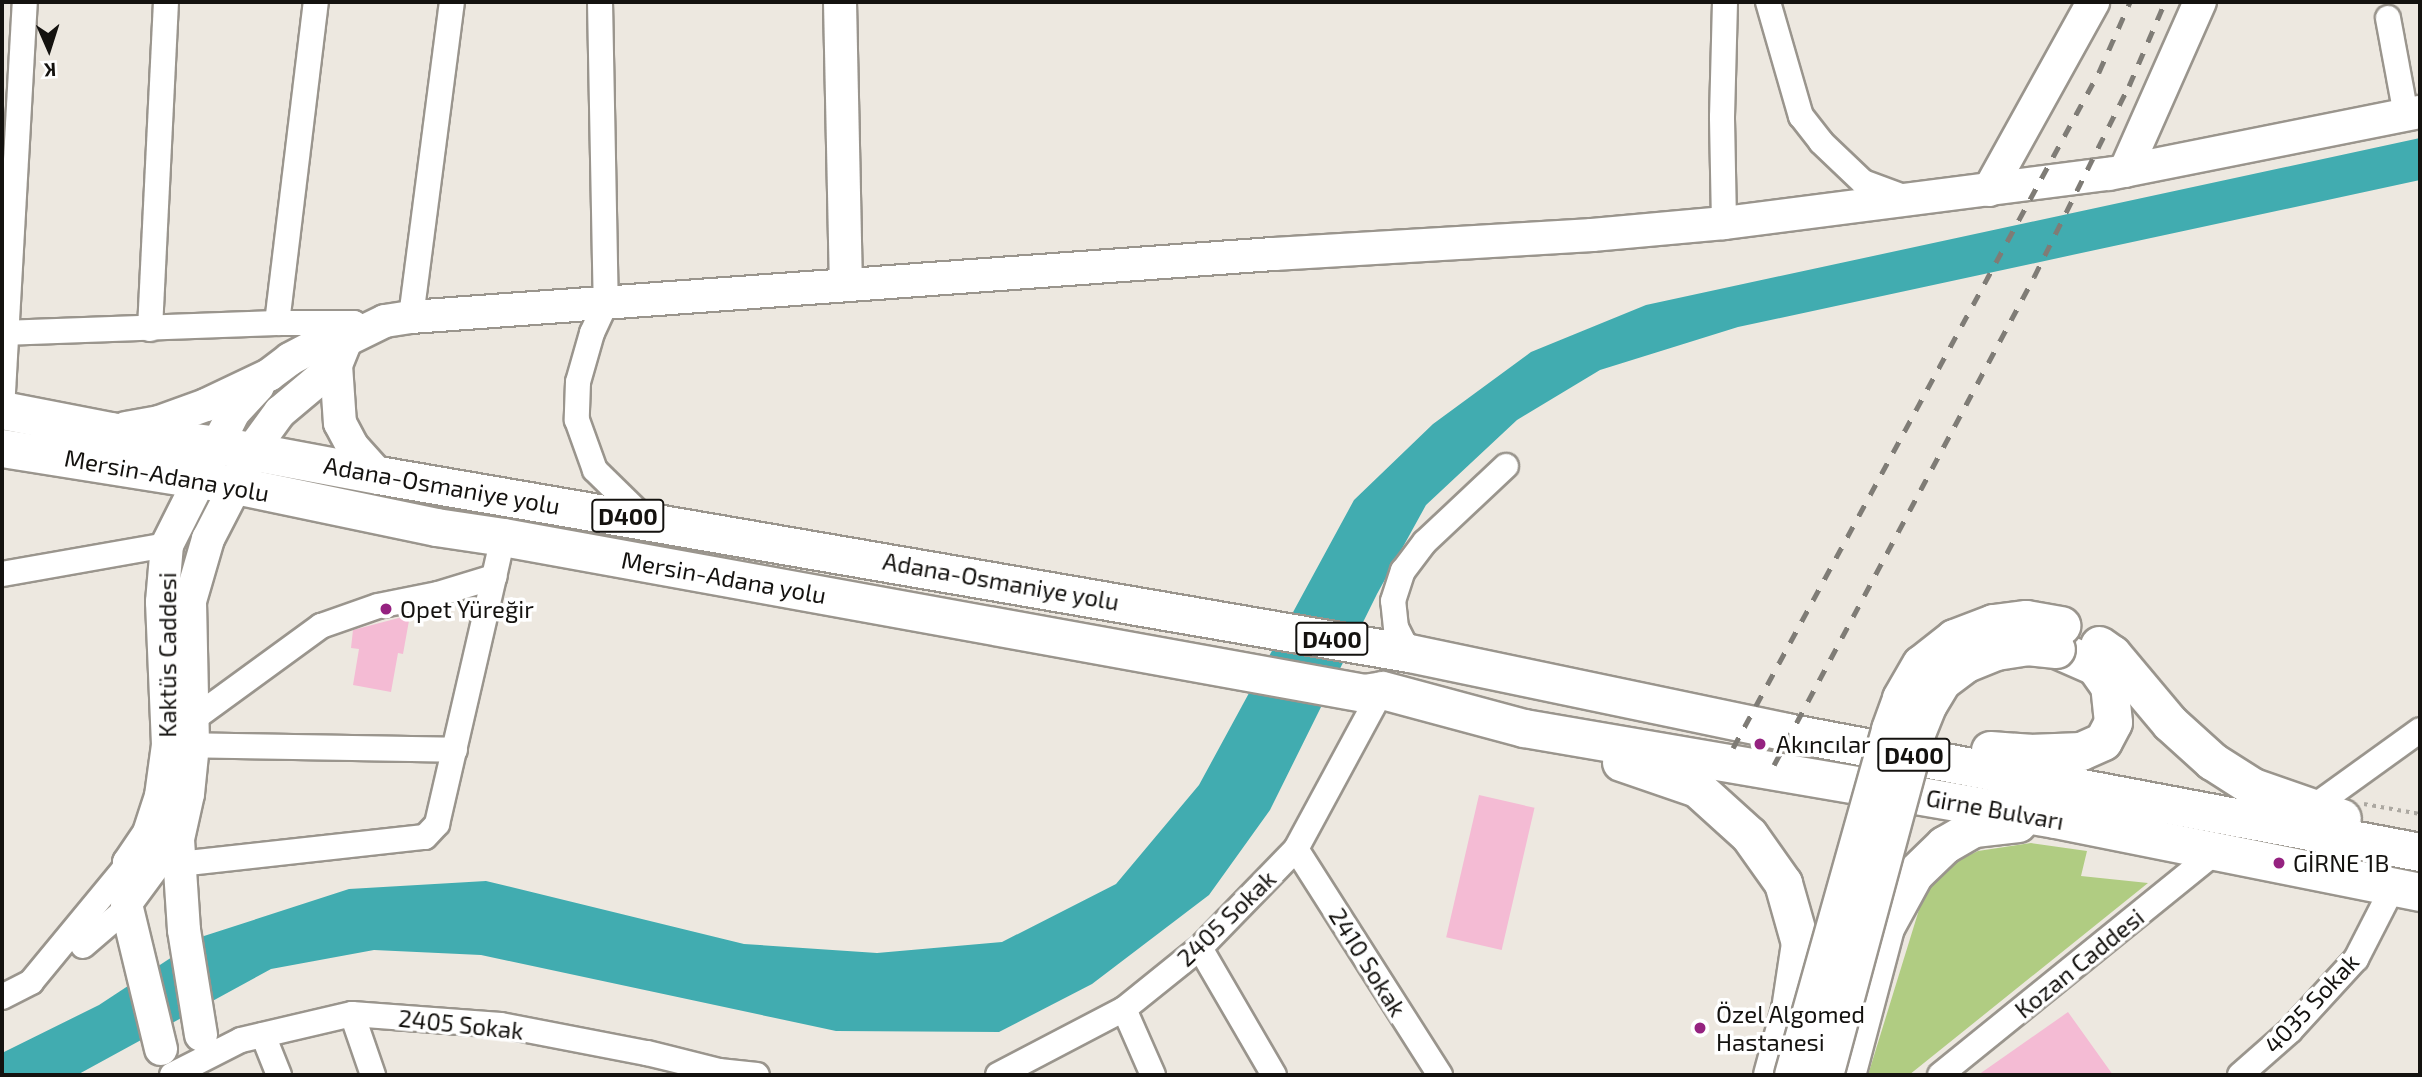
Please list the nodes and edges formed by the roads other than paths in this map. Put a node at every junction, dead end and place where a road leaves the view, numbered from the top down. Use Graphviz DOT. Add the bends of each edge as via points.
graph roads {
  1 [pos="25,2"];
  2 [pos="166,2"];
  3 [pos="316,2"];
  4 [pos="452,2"];
  5 [pos="600,2"];
  6 [pos="840,2"];
  7 [pos="1725,2"];
  8 [pos="1768,2"];
  9 [pos="2073,2"];
  10 [pos="2093,2"];
  11 [pos="2200,2"];
  12 [pos="2388,18"];
  13 [pos="2077,33"];
  14 [pos="2413,113"];
  15 [pos="2125,171"];
  16 [pos="1989,190"];
  17 [pos="1913,201"];
  18 [pos="1724,223"];
  19 [pos="846,284"];
  20 [pos="606,303"];
  21 [pos="411,317"];
  22 [pos="277,323"];
  23 [pos="150,329"];
  24 [pos="4,333"];
  25 [pos="348,345"];
  26 [pos="269,375"];
  27 [pos="2,410"];
  28 [pos="110,430"];
  29 [pos="218,445"];
  30 [pos="2,447"];
  31 [pos="253,452"];
  32 [pos="1506,466"];
  33 [pos="377,475"];
  34 [pos="218,482"];
  35 [pos="645,519"];
  36 [pos="503,537"];
  37 [pos="167,545"];
  38 [pos="2,574"];
  39 [pos="494,577"];
  40 [pos="2059,637"];
  41 [pos="1409,653"];
  42 [pos="1373,692"];
  43 [pos="1524,728"];
  44 [pos="2420,730"];
  45 [pos="180,732"];
  46 [pos="1786,732"];
  47 [pos="455,750"];
  48 [pos="2319,803"];
  49 [pos="2055,819"];
  50 [pos="2420,841"];
  51 [pos="169,845"];
  52 [pos="1296,849"];
  53 [pos="2217,851"];
  54 [pos="2420,852"];
  55 [pos="129,863"];
  56 [pos="2406,889"];
  57 [pos="127,908"];
  58 [pos="83,946"];
  59 [pos="137,948"];
  60 [pos="1200,948"];
  61 [pos="31,982"];
  62 [pos="2,997"];
  63 [pos="1124,1010"];
  64 [pos="352,1014"];
  65 [pos="263,1035"];
  66 [pos="205,1056"];
  67 [pos="168,1067"];
  68 [pos="715,1073"];
  69 [pos="279,1075"];
  70 [pos="373,1075"];
  71 [pos="757,1075"];
  72 [pos="998,1075"];
  73 [pos="1153,1075"];
  74 [pos="1274,1075"];
  75 [pos="1440,1075"];
  76 [pos="1772,1075"];
  77 [pos="1793,1075"];
  78 [pos="1824,1075"];
  79 [pos="1846,1075"];
  80 [pos="1940,1075"];
  81 [pos="2240,1075"];
  1 -- 24 [label="street"];
  2 -- 23 [label="street"];
  3 -- 22 [label="street"];
  4 -- 21 [label="street"];
  5 -- 20 [label="street"];
  6 -- 19 [label="main road"];
  7 -- 18 [label="street"];
  8 -- 17 [label="street" via="1801,116 1863,181"];
  9 -- 13 [label="street"];
  10 -- 13 [label="main road"];
  11 -- 15 [label="main road"];
  12 -- 14 [label="street"];
  13 -- 16 [label="main road"];
  14 -- 15 [label="main road"];
  15 -- 16 [label="main road"];
  16 -- 17 [label="main road"];
  17 -- 18 [label="main road"];
  18 -- 19 [label="main road"];
  19 -- 20 [label="main road"];
  20 -- 21 [label="main road"];
  20 -- 35 [label="street" via="578,382 577,420 596,470"];
  21 -- 25 [label="main road" via="385,321"];
  22 -- 23 [label="street"];
  22 -- 25 [label="street" via="354,323"];
  23 -- 24 [label="street"];
  24 -- 27 [label="street"];
  25 -- 26 [label="main road" via="314,346"];
  25 -- 31 [label="main road" via="280,412"];
  25 -- 33 [label="main road" via="340,423 352,446"];
  26 -- 28 [label="main road" via="159,422"];
  26 -- 29 [label="main road, Kaktüs Caddesi" via="234,412"];
  27 -- 28 [label="highway, Adana-Osmaniye yolu / D400"];
  28 -- 29 [label="highway, Adana-Osmaniye yolu / D400"];
  29 -- 31 [label="highway, Adana-Osmaniye yolu / D400"];
  29 -- 34 [label="main road, Kaktüs Caddesi"];
  30 -- 34 [label="highway, Mersin-Adana yolu / D400"];
  31 -- 33 [label="highway, Adana-Osmaniye yolu / D400"];
  31 -- 34 [label="main road"];
  32 -- 41 [label="street" via="1425,542 1403,571 1393,601 1396,628"];
  33 -- 35 [label="highway, Adana-Osmaniye yolu / D400"];
  34 -- 36 [label="highway, Mersin-Adana yolu / D400"];
  34 -- 37 [label="main road, Kaktüs Caddesi"];
  34 -- 45 [label="main road" via="190,601"];
  35 -- 41 [label="highway, Adana-Osmaniye yolu / D400"];
  36 -- 39 [label="street"];
  36 -- 42 [label="highway, Mersin-Adana yolu / D400"];
  37 -- 38 [label="street"];
  37 -- 45 [label="main road, Kaktüs Caddesi" via="162,602"];
  39 -- 45 [label="street" via="378,606 321,626"];
  39 -- 47 [label="street"];
  40 -- 46 [label="highway" via="2095,666 2113,700 2113,722 2103,741 2081,751 2029,753"];
  40 -- 48 [label="highway" via="2090,638 2112,654 2170,723 2211,761 2253,787"];
  40 -- 77 [label="highway, bridge" via="2026,619 1993,623 1954,638 1921,664 1890,729"];
  40 -- 78 [label="highway, bridge" via="1966,663 1942,681 1928,704 1916,733"];
  41 -- 46 [label="highway, Girne Bulvarı / D400"];
  42 -- 43 [label="highway, Girne Bulvarı / D400"];
  42 -- 52 [label="street, 2405 Sokak"];
  43 -- 49 [label="highway, Girne Bulvarı / D400"];
  43 -- 76 [label="highway" via="1697,789 1749,835 1783,883 1800,943 1790,1009"];
  44 -- 48 [label="street"];
  45 -- 47 [label="street"];
  45 -- 51 [label="main road, Kaktüs Caddesi" via="161,796"];
  46 -- 54 [label="highway, Girne Bulvarı / D400"];
  47 -- 51 [label="street" via="437,824 425,837"];
  48 -- 50 [label="highway"];
  49 -- 53 [label="highway, Girne Bulvarı / D400"];
  49 -- 79 [label="highway" via="1974,828 1944,845 1914,874 1885,927"];
  51 -- 55 [label="main road, Kaktüs Caddesi"];
  51 -- 57 [label="street"];
  51 -- 66 [label="main road"];
  52 -- 60 [label="street, 2405 Sokak"];
  52 -- 75 [label="street, 2410 Sokak"];
  53 -- 56 [label="highway, Girne Bulvarı / D400"];
  53 -- 80 [label="street, Kozan Caddesi"];
  55 -- 57 [label="main road"];
  55 -- 61 [label="street"];
  56 -- 81 [label="street, 4035 Sokak" via="2356,959 2290,1031"];
  57 -- 58 [label="street"];
  57 -- 59 [label="main road"];
  58 -- 59 [label="street" via="127,939"];
  58 -- 61 [label="street"];
  59 -- 67 [label="main road"];
  60 -- 63 [label="street, 2405 Sokak"];
  60 -- 74 [label="street"];
  61 -- 62 [label="street"];
  63 -- 72 [label="street, 2405 Sokak"];
  63 -- 73 [label="street"];
  64 -- 65 [label="street, 2405 Sokak"];
  64 -- 68 [label="street, 2405 Sokak" via="501,1025 647,1053"];
  64 -- 70 [label="street"];
  65 -- 66 [label="street, 2405 Sokak"];
  65 -- 69 [label="street"];
  66 -- 67 [label="street, 2405 Sokak"];
  68 -- 71 [label="street, 2405 Sokak"];
}
